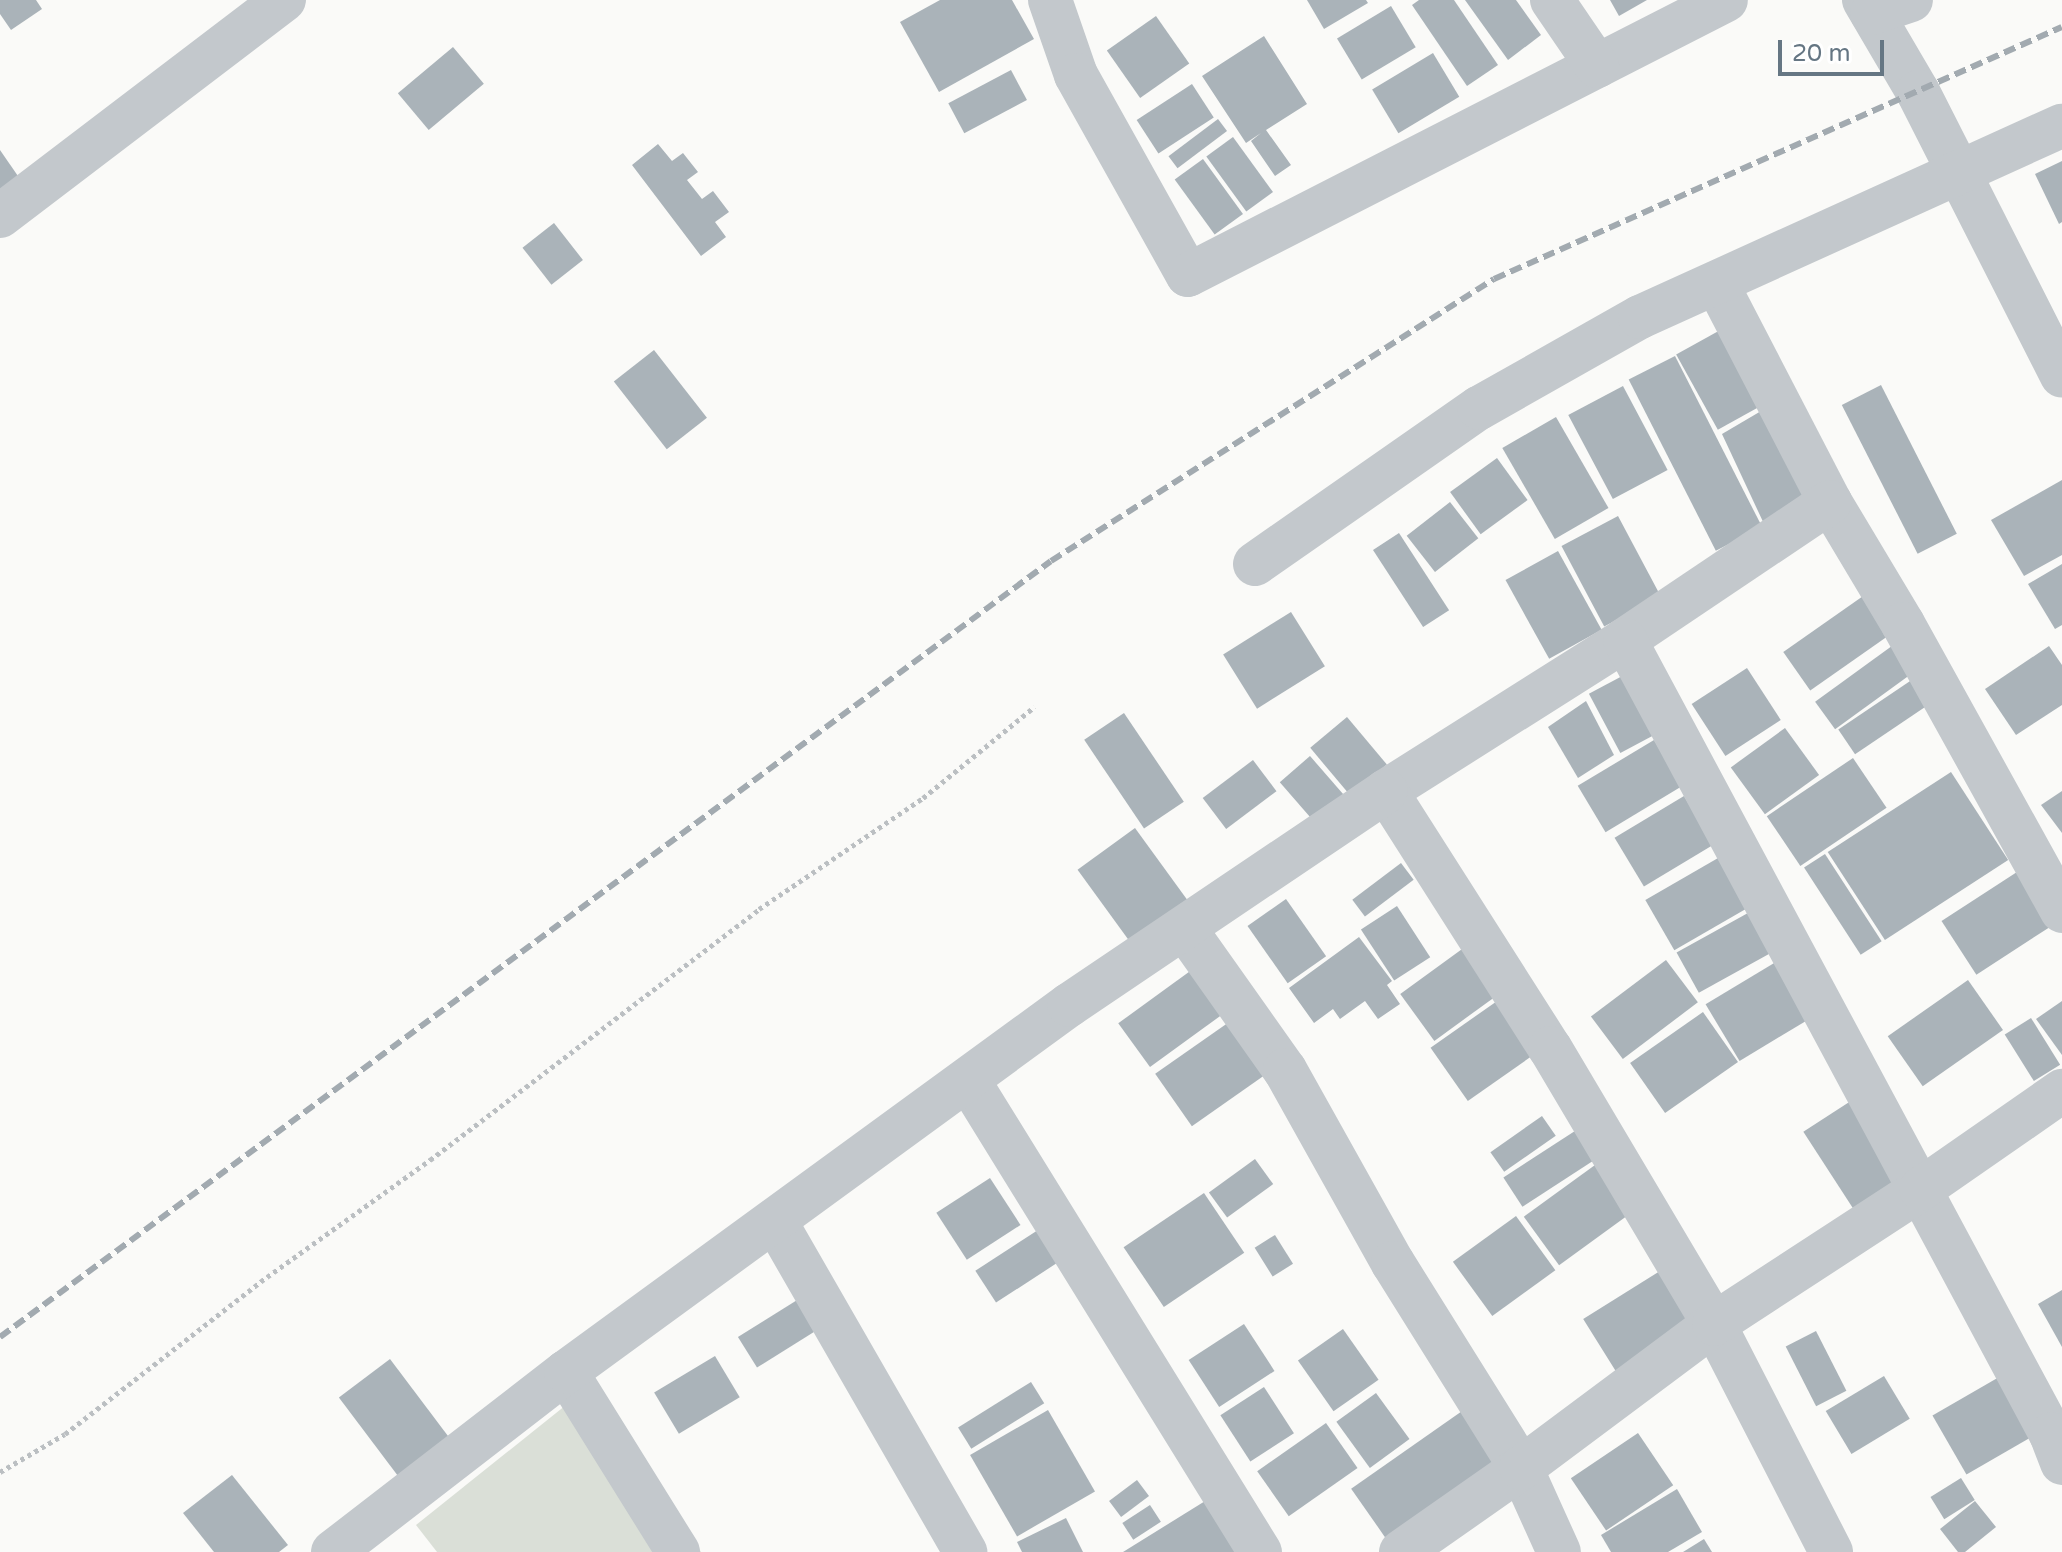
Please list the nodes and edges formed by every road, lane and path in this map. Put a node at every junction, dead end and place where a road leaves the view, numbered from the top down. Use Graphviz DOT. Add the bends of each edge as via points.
graph roads {
  1 [pos="284,0"];
  2 [pos="1050,0"];
  3 [pos="1552,0"];
  4 [pos="1726,0"];
  5 [pos="1882,4"];
  6 [pos="1597,66"];
  7 [pos="2062,126"];
  8 [pos="1959,175"];
  9 [pos="0,216"];
  10 [pos="1717,284"];
  11 [pos="2062,376"];
  12 [pos="1830,502"];
  13 [pos="1255,564"];
  14 [pos="1625,640"];
  15 [pos="1034,707"];
  16 [pos="1386,791"];
  17 [pos="2062,911"];
  18 [pos="1185,929"];
  19 [pos="968,1080"];
  20 [pos="2062,1091"];
  21 [pos="1921,1189"];
  22 [pos="775,1221"];
  23 [pos="1714,1324"];
  24 [pos="566,1372"];
  25 [pos="2062,1463"];
  26 [pos="1521,1468"];
  27 [pos="0,1472"];
  28 [pos="344,1549"];
  29 [pos="678,1552"];
  30 [pos="965,1552"];
  31 [pos="1260,1552"];
  32 [pos="1401,1552"];
  33 [pos="1559,1552"];
  34 [pos="1831,1552"];
  1 -- 9 [label="street"];
  2 -- 6 [label="street" via="1076,75 1188,275"];
  3 -- 6 [label="street"];
  4 -- 6 [label="street"];
  5 -- 8 [label="street"];
  7 -- 8 [label="street"];
  8 -- 10 [label="street"];
  8 -- 11 [label="street"];
  10 -- 12 [label="street"];
  10 -- 13 [label="street" via="1640,317 1479,408"];
  12 -- 14 [label="street"];
  12 -- 17 [label="street"];
  14 -- 16 [label="street"];
  14 -- 21 [label="street"];
  15 -- 27 [label="path" via="923,798 759,909 65,1434"];
  16 -- 18 [label="street"];
  16 -- 23 [label="street" via="1550,1048"];
  18 -- 19 [label="street"];
  18 -- 26 [label="street" via="1285,1070 1393,1263"];
  19 -- 22 [label="street"];
  19 -- 31 [label="street"];
  20 -- 21 [label="street"];
  21 -- 23 [label="street"];
  21 -- 25 [label="street"];
  22 -- 24 [label="street"];
  22 -- 30 [label="street"];
  23 -- 26 [label="street"];
  23 -- 34 [label="street"];
  24 -- 28 [label="street"];
  24 -- 29 [label="street"];
  26 -- 32 [label="street"];
  26 -- 33 [label="street"];
}
